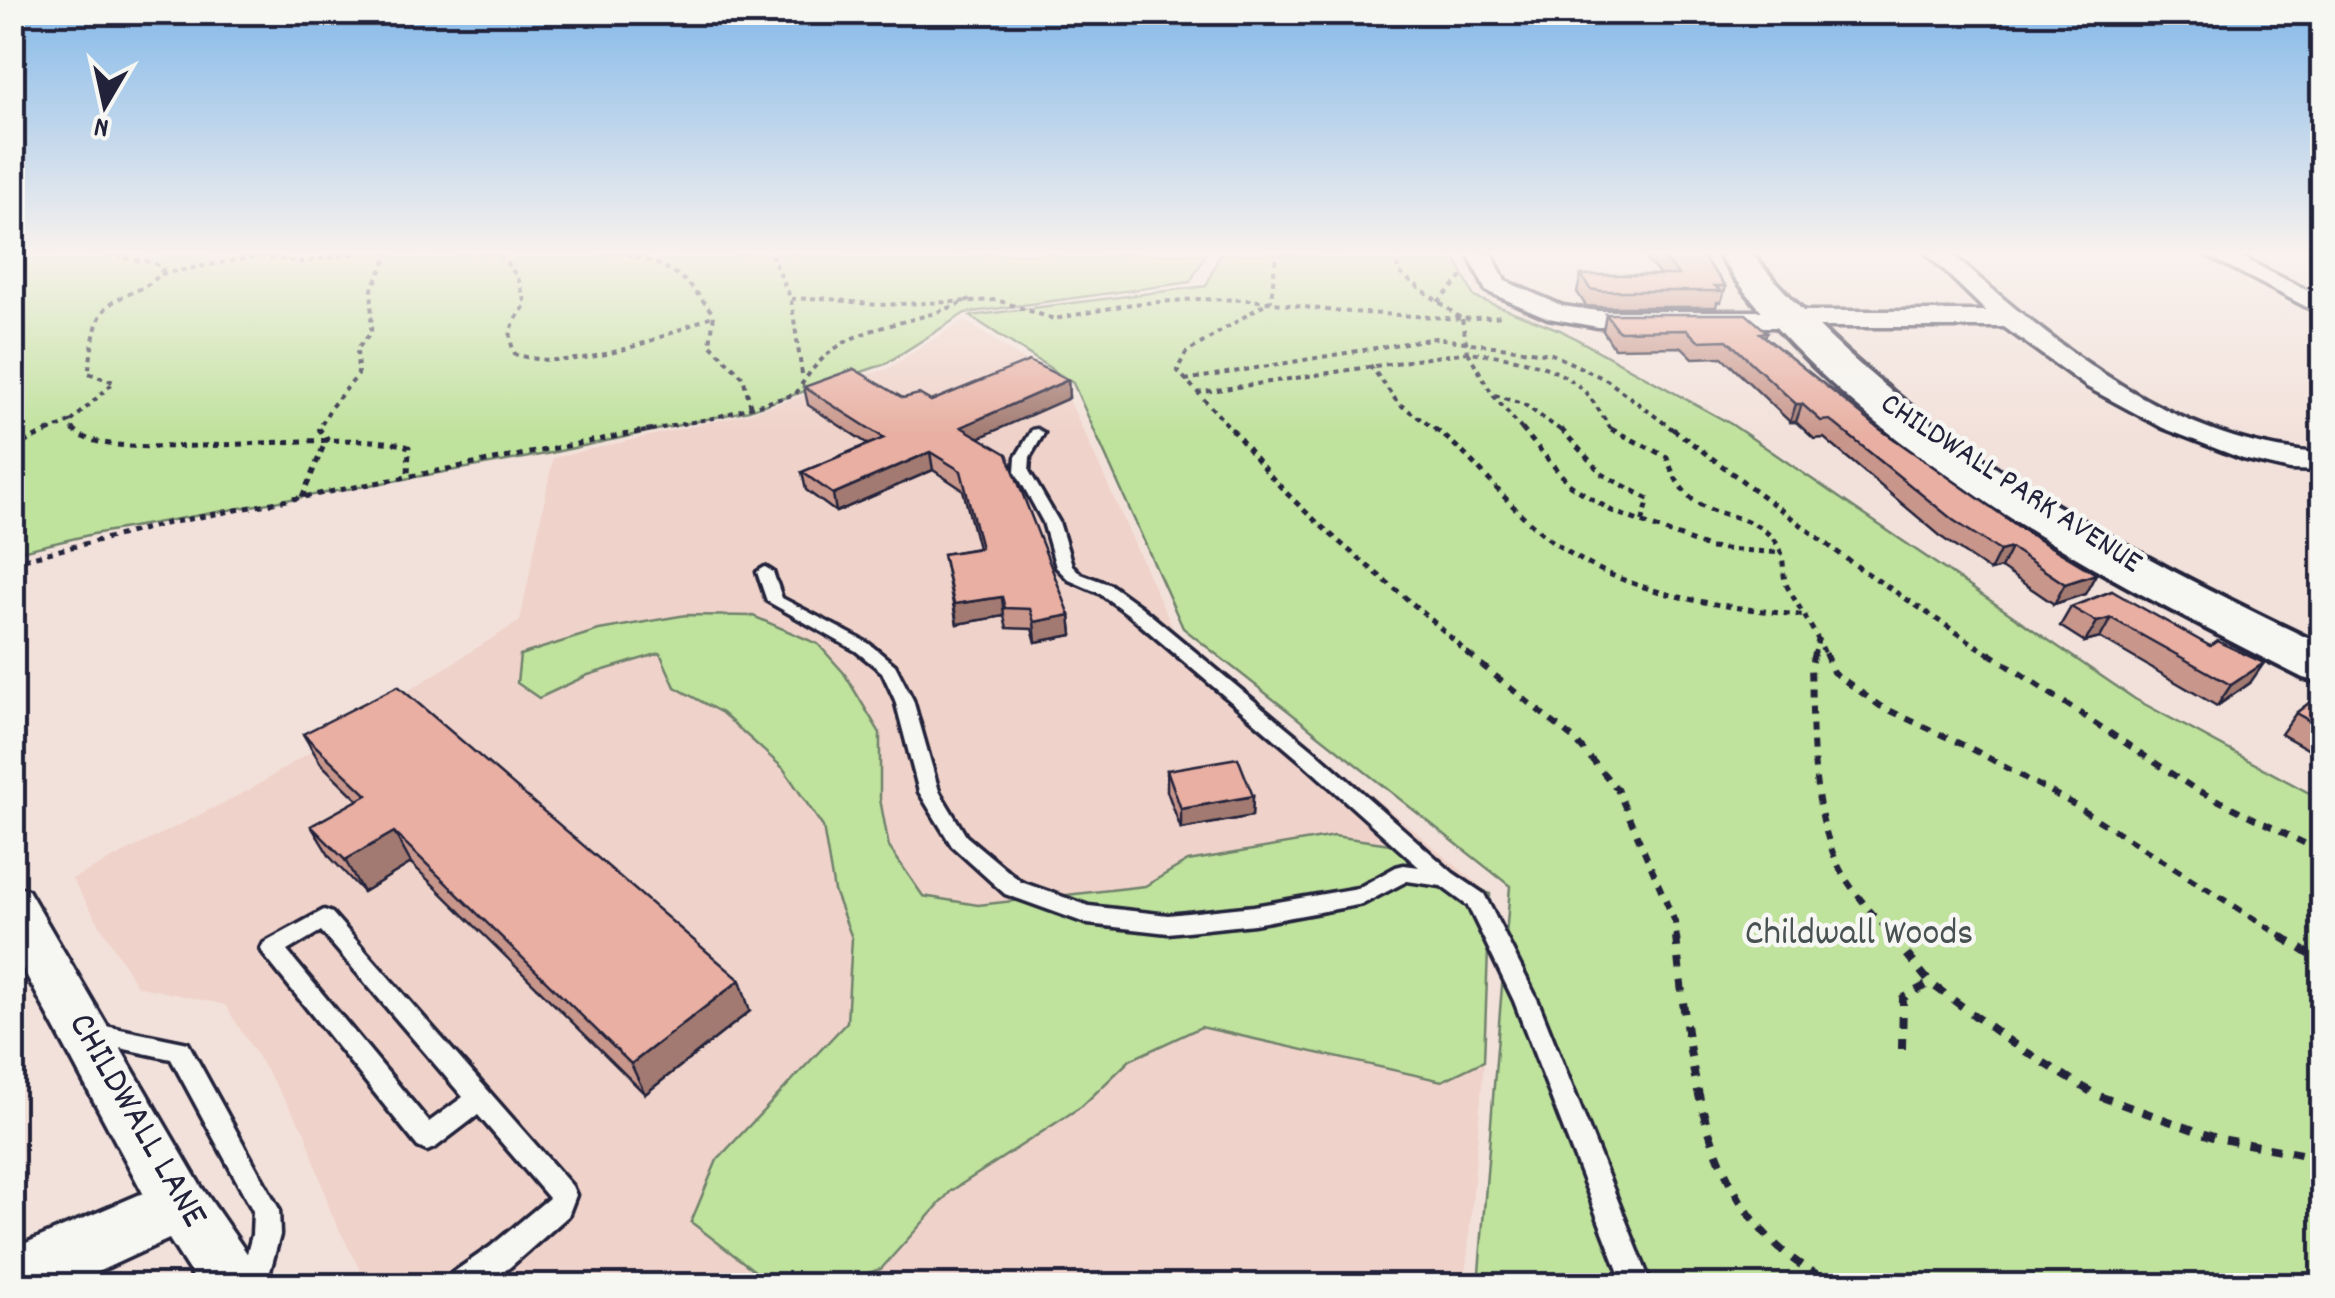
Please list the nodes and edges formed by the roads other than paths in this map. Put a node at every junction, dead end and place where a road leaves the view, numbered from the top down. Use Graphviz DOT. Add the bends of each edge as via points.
graph roads {
  1 [pos="1580,315"];
  2 [pos="1785,315"];
  3 [pos="2006,315"];
  4 [pos="1788,318"];
  5 [pos="2010,318"];
  6 [pos="1038,434"];
  7 [pos="2322,462"];
  8 [pos="765,572"];
  9 [pos="2322,666"];
  10 [pos="1446,879"];
  11 [pos="12,903"];
  12 [pos="86,1032"];
  13 [pos="478,1100"];
  14 [pos="180,1205"];
  15 [pos="12,1280"];
  16 [pos="474,1282"];
  17 [pos="234,1286"];
  18 [pos="252,1286"];
  19 [pos="1638,1286"];
  1 -- 4 [label="street" via="1636,321"];
  2 -- 4 [label="street, CHILDWALL PARK AVENUE"];
  3 -- 5 [label="street"];
  4 -- 5 [label="street"];
  4 -- 9 [label="street, CHILDWALL PARK AVENUE" via="1892,411 2032,507"];
  5 -- 7 [label="street" via="2078,370 2178,422 2252,455"];
  6 -- 10 [label="lane" via="1022,471 1051,522 1064,567 1134,610"];
  8 -- 10 [label="lane" via="775,600 889,669 929,792 959,840 1013,888 1088,915 1168,924 1364,896 1404,873"];
  10 -- 19 [label="lane" via="1476,900 1526,1001"];
  11 -- 12 [label="street, CHILDWALL LANE"];
  12 -- 14 [label="street, CHILDWALL LANE"];
  12 -- 18 [label="lane" via="179,1050 266,1209"];
  13 -- 13 [label="lane" via="324,918 272,950 427,1139"];
  13 -- 16 [label="lane" via="563,1195 559,1207"];
  14 -- 15 [label="street"];
  14 -- 17 [label="street, CHILDWALL LANE"];
}
